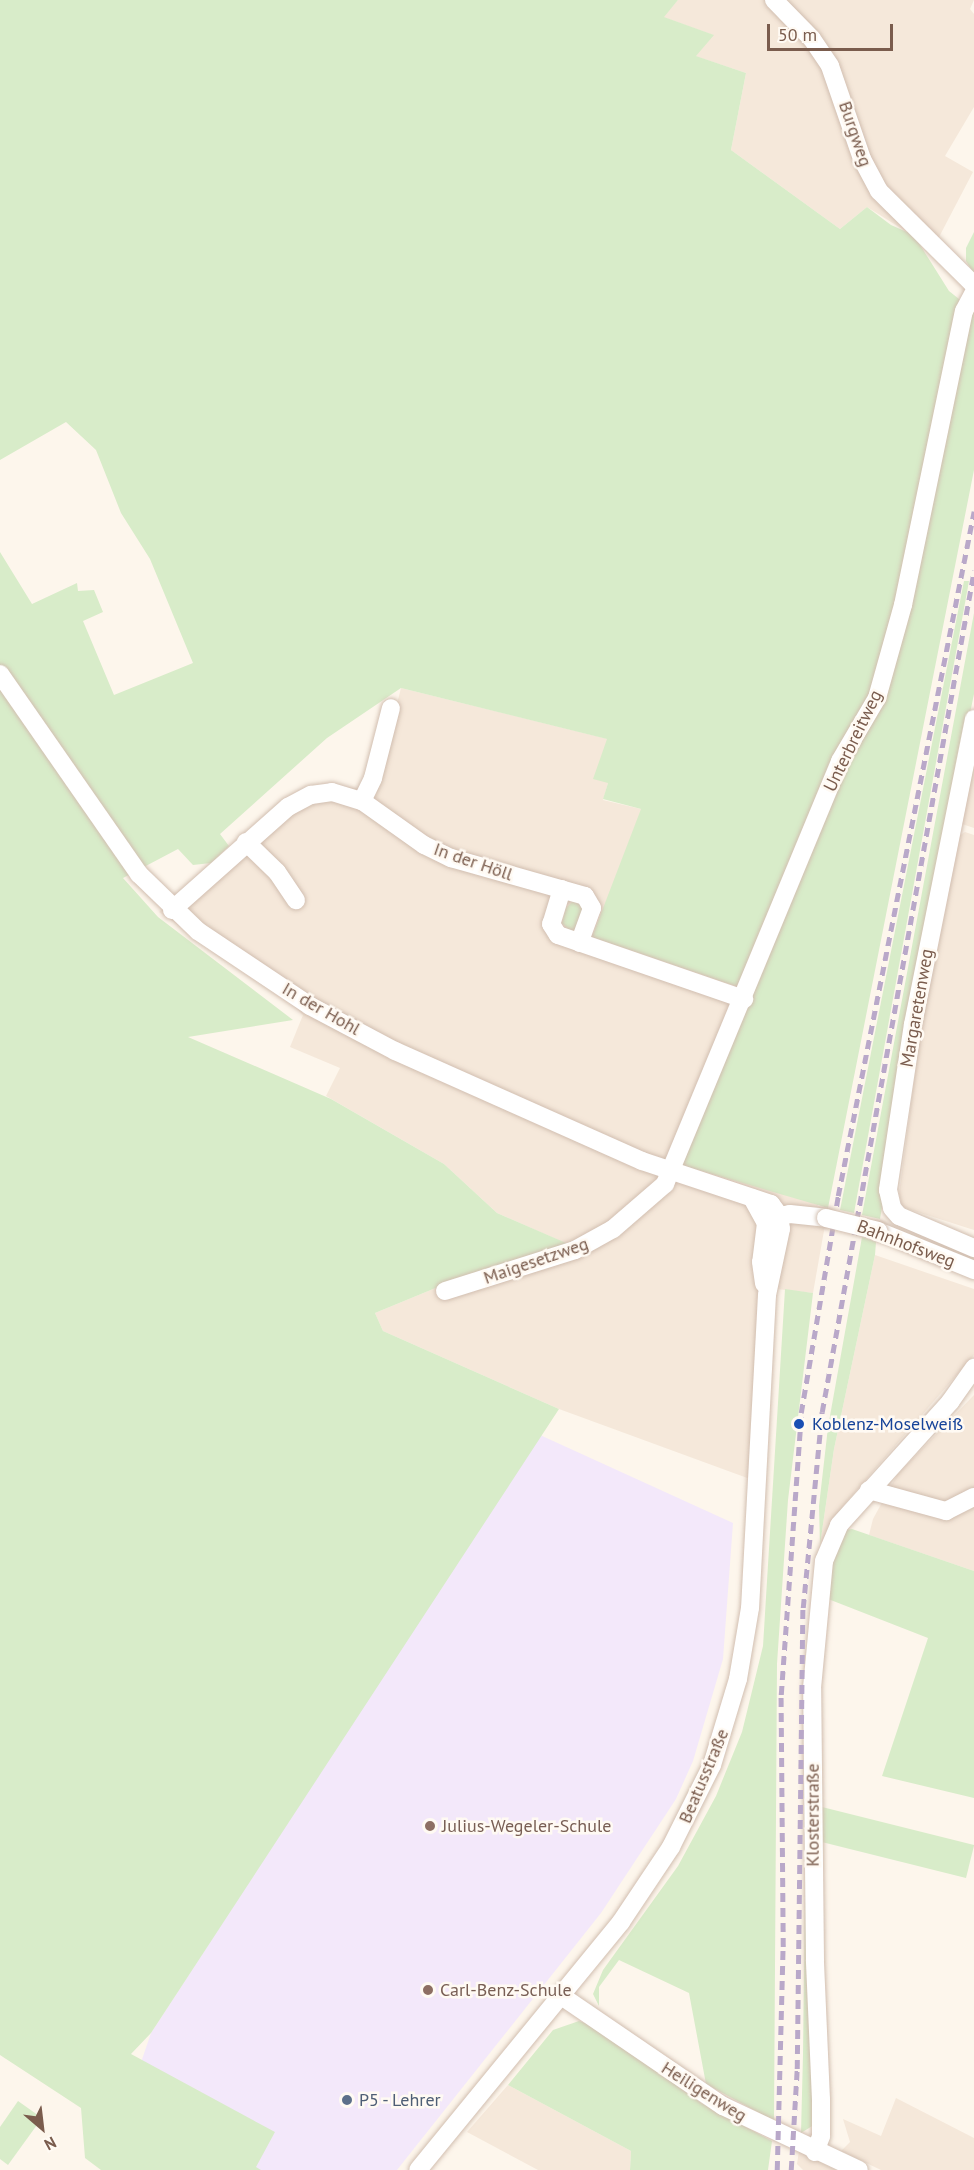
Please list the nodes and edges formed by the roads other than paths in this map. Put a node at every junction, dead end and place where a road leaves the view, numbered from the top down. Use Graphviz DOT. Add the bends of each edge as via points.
graph roads {
  1 [pos="774,0"];
  2 [pos="974,285"];
  3 [pos="974,292"];
  4 [pos="0,674"];
  5 [pos="392,708"];
  6 [pos="974,719"];
  7 [pos="362,801"];
  8 [pos="246,842"];
  9 [pos="562,889"];
  10 [pos="296,900"];
  11 [pos="172,910"];
  12 [pos="579,943"];
  13 [pos="744,999"];
  14 [pos="671,1172"];
  15 [pos="773,1217"];
  16 [pos="974,1248"];
  17 [pos="974,1270"];
  18 [pos="446,1291"];
  19 [pos="974,1368"];
  20 [pos="869,1490"];
  21 [pos="974,1497"];
  22 [pos="560,1995"];
  23 [pos="815,2152"];
  24 [pos="418,2170"];
  25 [pos="859,2170"];
  1 -- 2 [label="street, Burgweg" via="812,39 830,66 862,159 879,191"];
  3 -- 13 [label="street, Unterbreitweg" via="964,311 903,604 877,698 840,761"];
  4 -- 11 [label="street, In der Hohl" via="139,874"];
  5 -- 7 [label="street" via="373,778"];
  6 -- 16 [label="street, Margaretenweg" via="914,1024 888,1190 892,1208 899,1216"];
  7 -- 8 [label="street, In der Höll" via="343,794 311,795 288,807"];
  7 -- 9 [label="street, In der Höll" via="442,854"];
  8 -- 10 [label="street" via="277,872"];
  8 -- 11 [label="street, In der Höll"];
  9 -- 12 [label="street" via="551,924 558,935"];
  9 -- 12 [label="street, In der Höll" via="585,896 591,904"];
  11 -- 14 [label="street, In der Hohl" via="310,1006 386,1046"];
  12 -- 13 [label="street"];
  13 -- 14 [label="street, Unterbreitweg"];
  14 -- 15 [label="street, In der Hohl" via="752,1198"];
  14 -- 18 [label="street, Maigesetzweg" via="663,1188 601,1237 565,1253"];
  15 -- 17 [label="street, Bahnhofsweg, bridge" via="826,1218 878,1231"];
  15 -- 22 [label="street, Beatusstraße" via="761,1262 767,1295 751,1600 730,1712 696,1802 671,1847 621,1922"];
  19 -- 20 [label="street, Klosterstraße" via="950,1402"];
  20 -- 21 [label="street" via="946,1510"];
  20 -- 23 [label="street, Klosterstraße" via="839,1525 824,1561 812,1688 821,2100 821,2136"];
  22 -- 23 [label="street, Heiligenweg" via="703,2094"];
  22 -- 24 [label="street, Beatusstraße"];
  23 -- 25 [label="street, Heiligenweg"];
}
